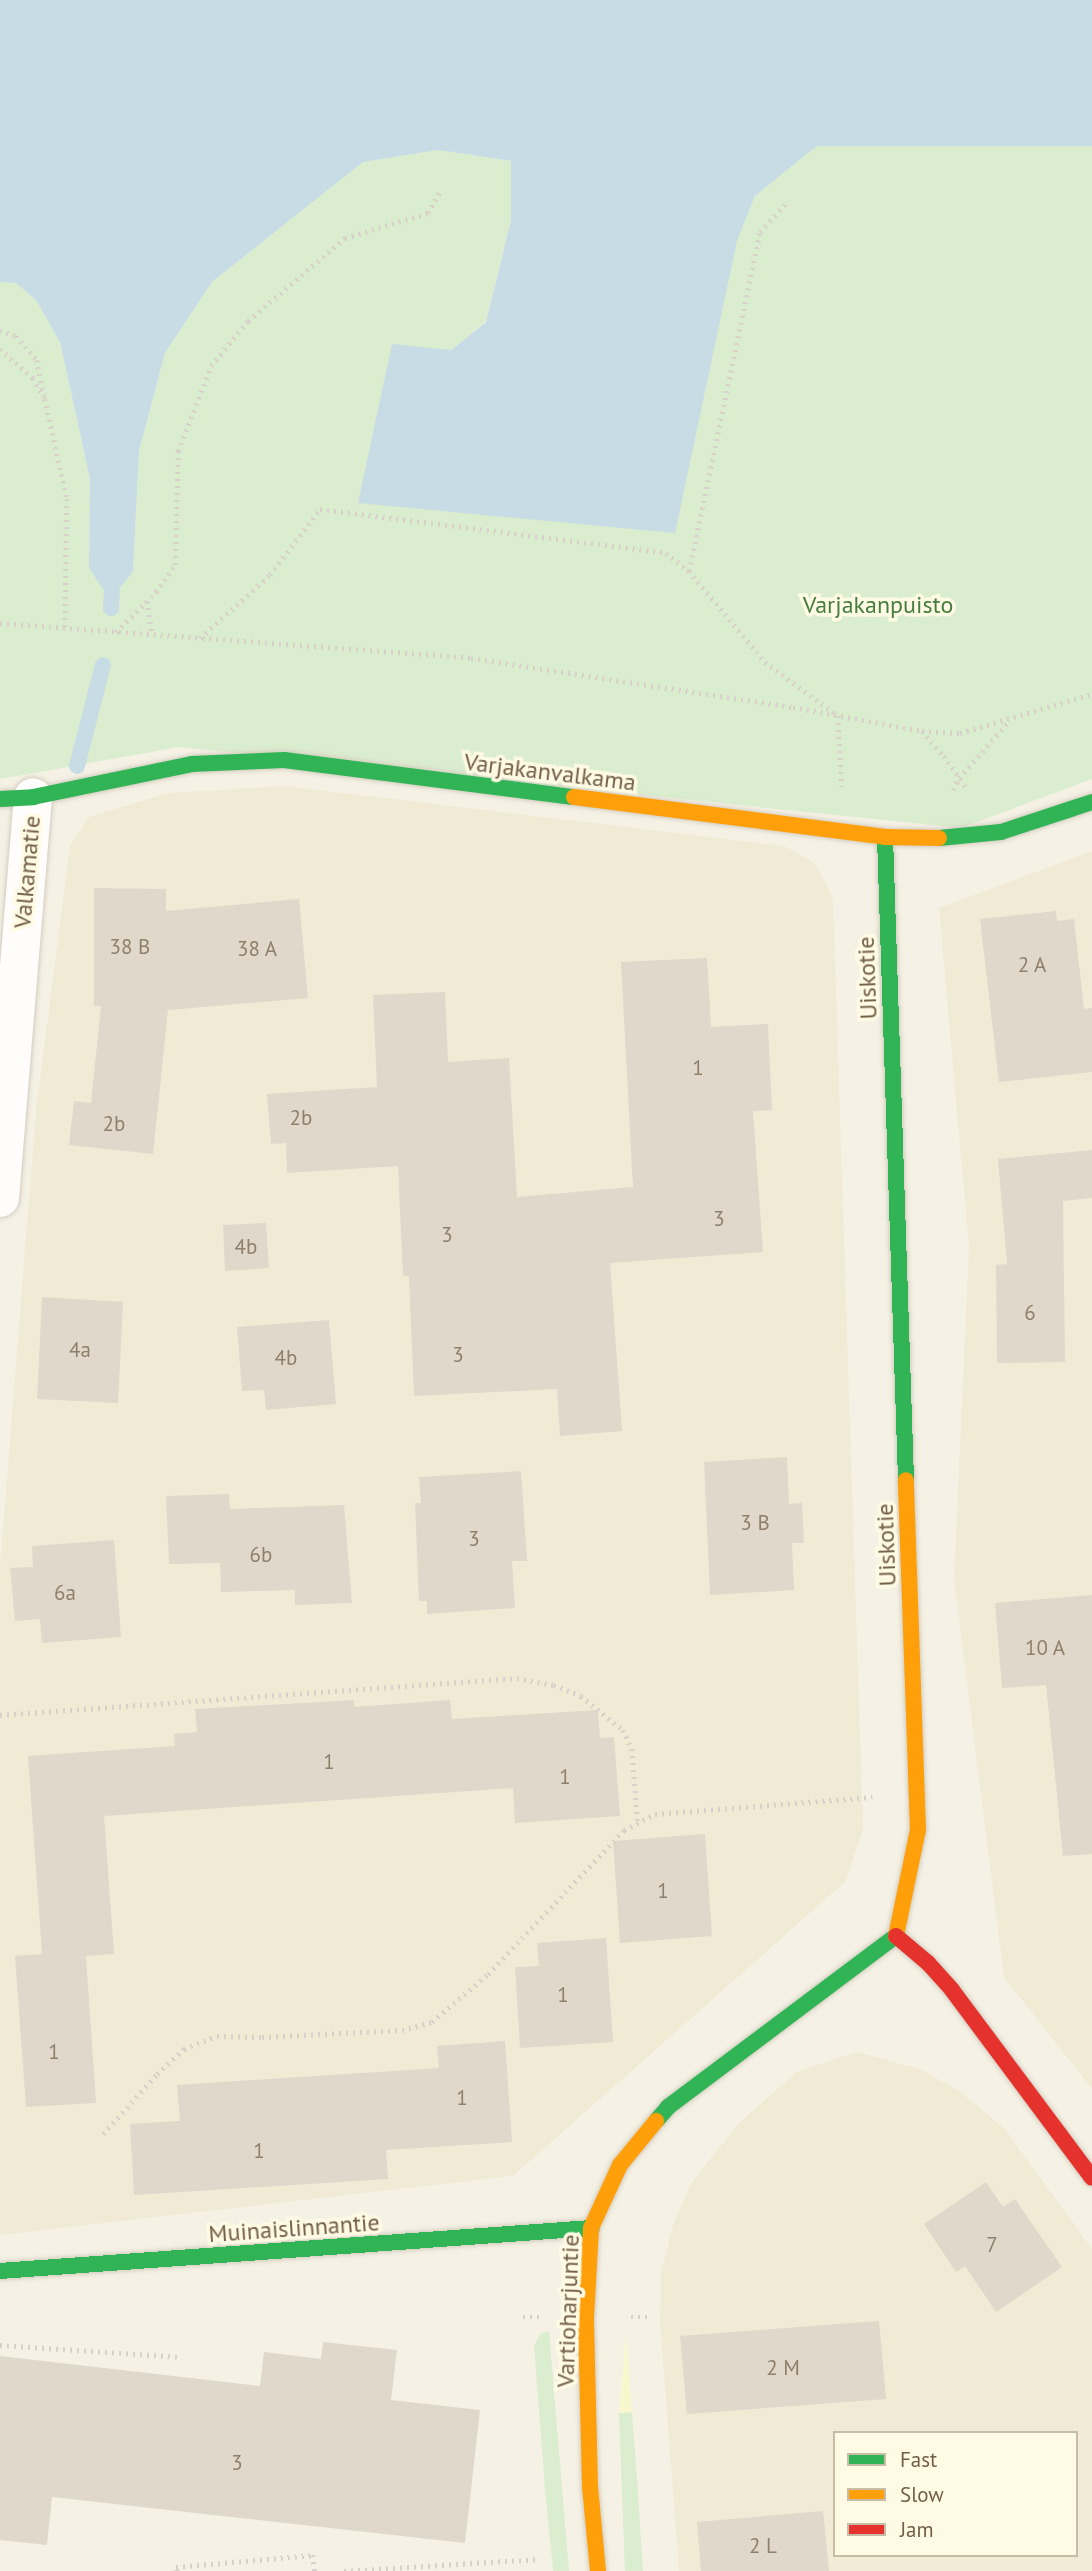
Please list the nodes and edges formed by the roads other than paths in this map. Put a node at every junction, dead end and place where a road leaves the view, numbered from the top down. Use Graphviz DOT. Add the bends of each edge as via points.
graph roads {
  1 [pos="17,798"];
  2 [pos="1092,802"];
  3 [pos="885,837"];
  4 [pos="0,1198"];
  5 [pos="896,1937"];
  6 [pos="1092,2178"];
  7 [pos="591,2228"];
  8 [pos="0,2271"];
  9 [pos="598,2571"];
  1 -- 3 [label="street, Varjakanvalkama" via="192,764 284,760"];
  1 -- 4 [label="street, Valkamatie"];
  2 -- 3 [label="street, Varjakanvalkama" via="1001,832 930,839"];
  3 -- 5 [label="street, Uiskotie" via="918,1830"];
  5 -- 6 [label="street" via="952,1990"];
  5 -- 7 [label="street, Vartioharjuntie" via="668,2107 620,2165"];
  7 -- 8 [label="street, Muinaislinnantie"];
  7 -- 9 [label="street, Vartioharjuntie" via="586,2318 590,2486"];
}
